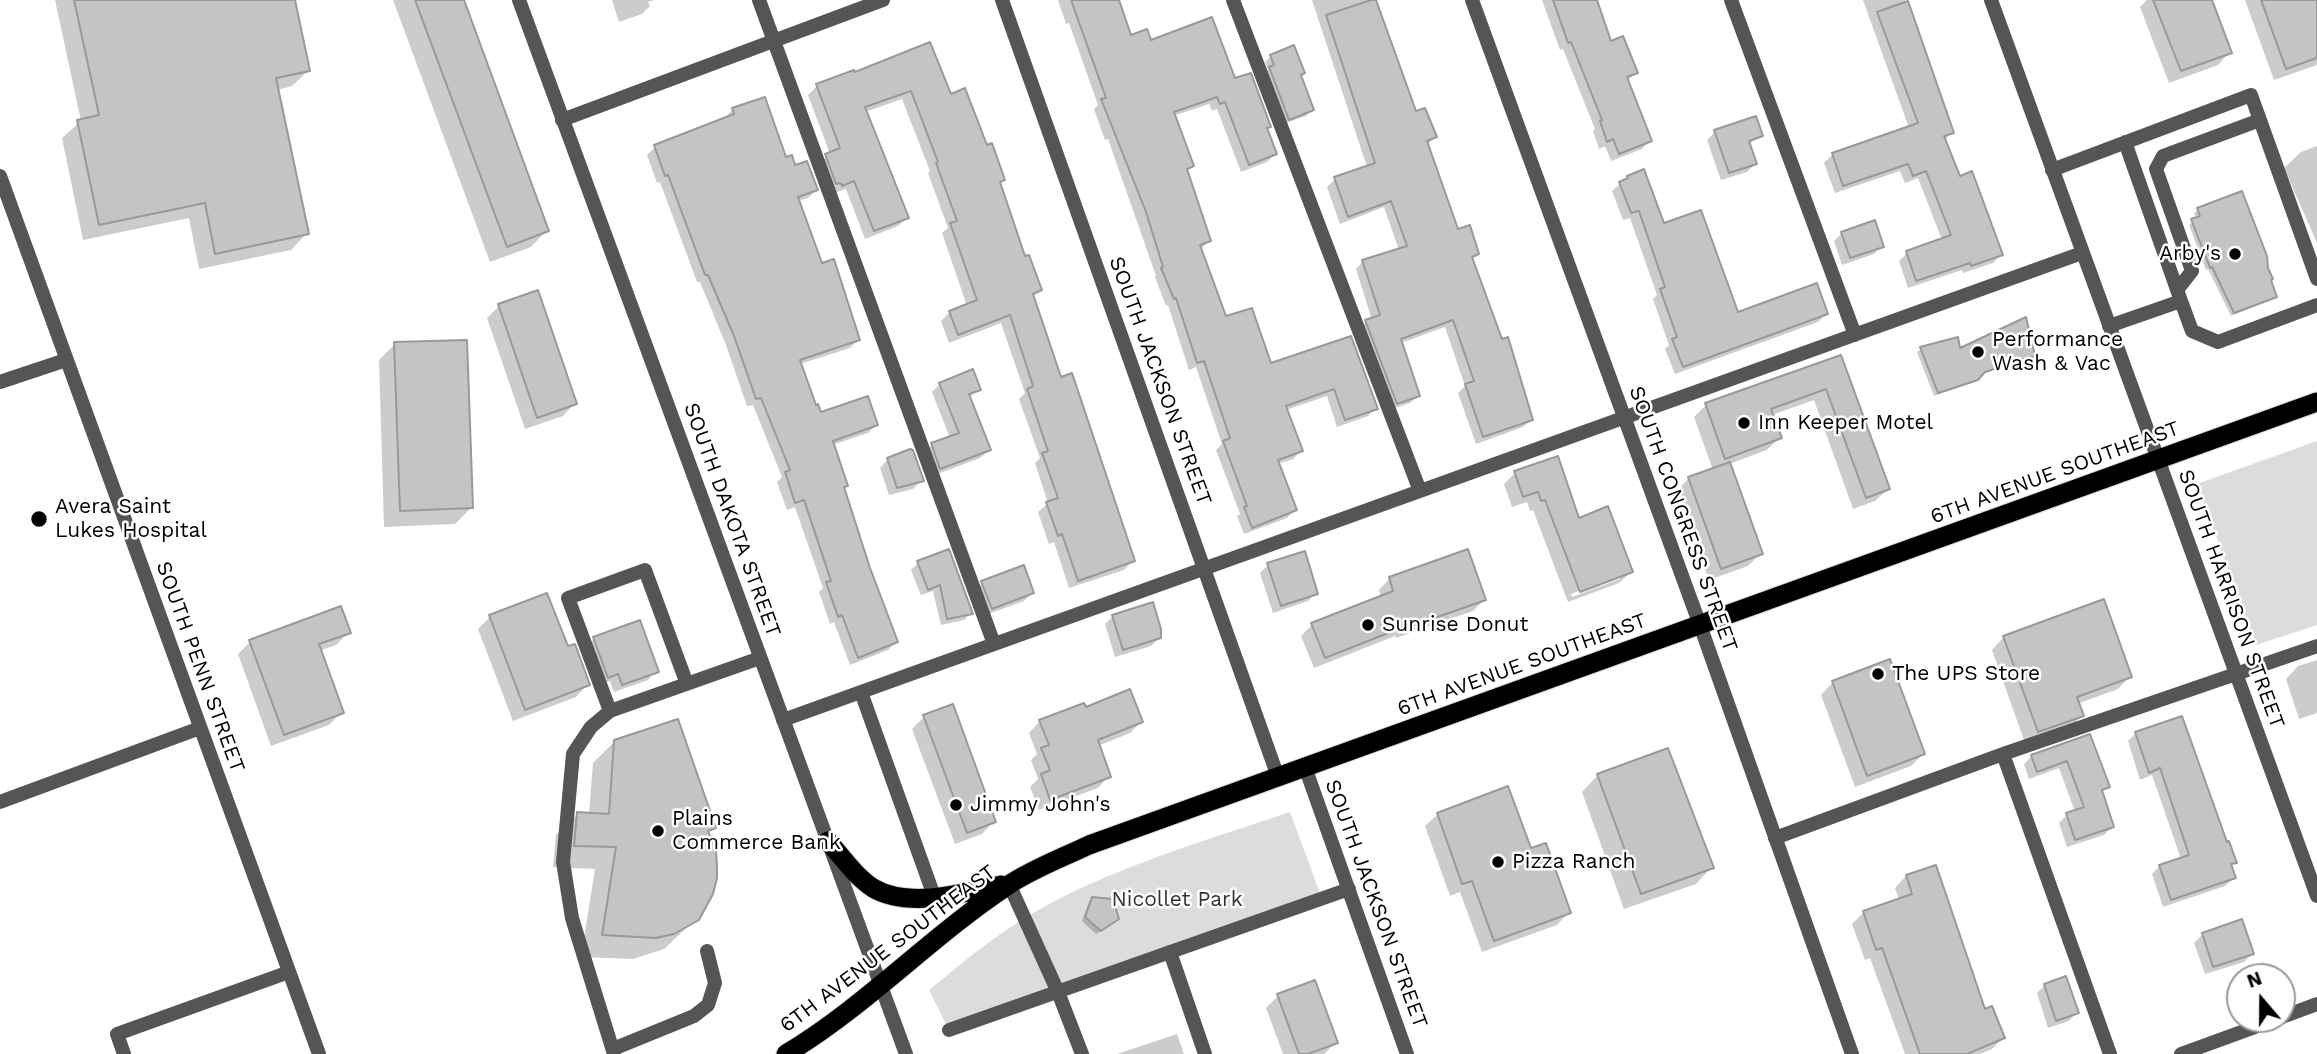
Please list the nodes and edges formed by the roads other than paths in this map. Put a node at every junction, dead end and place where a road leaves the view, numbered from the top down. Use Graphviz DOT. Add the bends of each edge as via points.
graph roads {
  1 [pos="519,0"];
  2 [pos="759,0"];
  3 [pos="883,0"];
  4 [pos="1002,0"];
  5 [pos="1233,0"];
  6 [pos="1472,0"];
  7 [pos="1731,0"];
  8 [pos="1990,0"];
  9 [pos="774,41"];
  10 [pos="562,120"];
  11 [pos="2260,120"];
  12 [pos="2125,142"];
  13 [pos="2052,170"];
  14 [pos="0,177"];
  15 [pos="2082,253"];
  16 [pos="2317,279"];
  17 [pos="2179,296"];
  18 [pos="2317,305"];
  19 [pos="2109,326"];
  20 [pos="1855,335"];
  21 [pos="66,360"];
  22 [pos="0,382"];
  23 [pos="2317,402"];
  24 [pos="1624,418"];
  25 [pos="2158,460"];
  26 [pos="1420,491"];
  27 [pos="1204,566"];
  28 [pos="1700,625"];
  29 [pos="993,644"];
  30 [pos="2317,646"];
  31 [pos="761,658"];
  32 [pos="2236,675"];
  33 [pos="687,684"];
  34 [pos="861,692"];
  35 [pos="610,711"];
  36 [pos="783,720"];
  37 [pos="200,728"];
  38 [pos="2003,754"];
  39 [pos="1305,767"];
  40 [pos="1279,776"];
  41 [pos="0,802"];
  42 [pos="1775,838"];
  43 [pos="828,841"];
  44 [pos="1011,883"];
  45 [pos="1349,890"];
  46 [pos="934,896"];
  47 [pos="2317,896"];
  48 [pos="707,951"];
  49 [pos="1170,952"];
  50 [pos="289,972"];
  51 [pos="881,987"];
  52 [pos="1058,992"];
  53 [pos="2317,1004"];
  54 [pos="2296,1012"];
  55 [pos="949,1030"];
  56 [pos="2239,1033"];
  57 [pos="614,1052"];
  58 [pos="124,1054"];
  59 [pos="319,1054"];
  60 [pos="786,1054"];
  61 [pos="906,1054"];
  62 [pos="1082,1054"];
  63 [pos="1205,1054"];
  64 [pos="1407,1054"];
  65 [pos="1852,1054"];
  66 [pos="2110,1054"];
  67 [pos="2181,1054"];
  1 -- 10 [label="street, SOUTH DAKOTA STREET"];
  2 -- 9 [label="street"];
  3 -- 9 [label="street"];
  4 -- 27 [label="street, SOUTH JACKSON STREET"];
  5 -- 26 [label="street"];
  6 -- 24 [label="street, SOUTH CONGRESS STREET"];
  7 -- 20 [label="street"];
  8 -- 13 [label="street, SOUTH HARRISON STREET"];
  9 -- 10 [label="street"];
  9 -- 29 [label="street"];
  10 -- 31 [label="street, SOUTH DAKOTA STREET"];
  11 -- 12 [label="street" via="2251,95"];
  11 -- 16 [label="street"];
  11 -- 17 [label="street" via="2163,156 2156,169 2192,271"];
  12 -- 13 [label="street"];
  12 -- 17 [label="street"];
  13 -- 15 [label="street, SOUTH HARRISON STREET"];
  14 -- 21 [label="street, SOUTH PENN STREET"];
  15 -- 19 [label="street, SOUTH HARRISON STREET"];
  15 -- 20 [label="street"];
  17 -- 18 [label="street" via="2192,331 2218,342"];
  17 -- 19 [label="street"];
  19 -- 25 [label="street, SOUTH HARRISON STREET"];
  20 -- 24 [label="street"];
  21 -- 22 [label="street"];
  21 -- 37 [label="street, SOUTH PENN STREET"];
  23 -- 25 [label="highway, 6TH AVENUE SOUTHEAST"];
  24 -- 26 [label="street"];
  24 -- 28 [label="street, SOUTH CONGRESS STREET"];
  25 -- 28 [label="highway, 6TH AVENUE SOUTHEAST"];
  25 -- 32 [label="street, SOUTH HARRISON STREET"];
  26 -- 27 [label="street"];
  27 -- 29 [label="street"];
  27 -- 40 [label="street, SOUTH JACKSON STREET"];
  28 -- 39 [label="highway, 6TH AVENUE SOUTHEAST"];
  28 -- 42 [label="street, SOUTH CONGRESS STREET"];
  29 -- 34 [label="street"];
  30 -- 32 [label="street"];
  31 -- 33 [label="street"];
  31 -- 36 [label="street, SOUTH DAKOTA STREET"];
  32 -- 38 [label="street"];
  32 -- 47 [label="street, SOUTH HARRISON STREET"];
  33 -- 35 [label="street"];
  33 -- 35 [label="street" via="645,570 568,598"];
  34 -- 36 [label="street"];
  34 -- 46 [label="street"];
  35 -- 57 [label="street" via="591,727 573,754 564,862 572,918"];
  36 -- 43 [label="street, SOUTH DAKOTA STREET"];
  37 -- 41 [label="street"];
  37 -- 50 [label="street, SOUTH PENN STREET"];
  38 -- 42 [label="street"];
  38 -- 66 [label="street"];
  39 -- 40 [label="highway, 6TH AVENUE SOUTHEAST"];
  39 -- 45 [label="street, SOUTH JACKSON STREET"];
  40 -- 44 [label="highway, 6TH AVENUE SOUTHEAST" via="1088,845"];
  42 -- 65 [label="street, SOUTH CONGRESS STREET"];
  43 -- 46 [label="highway" via="876,890 912,898"];
  43 -- 51 [label="street, SOUTH DAKOTA STREET"];
  44 -- 46 [label="highway"];
  44 -- 51 [label="highway, 6TH AVENUE SOUTHEAST"];
  44 -- 52 [label="street"];
  45 -- 49 [label="street"];
  45 -- 64 [label="street, SOUTH JACKSON STREET"];
  48 -- 57 [label="street" via="715,983 708,1005 694,1016"];
  49 -- 52 [label="street"];
  49 -- 63 [label="street"];
  50 -- 58 [label="street" via="117,1034"];
  50 -- 59 [label="street, SOUTH PENN STREET"];
  51 -- 60 [label="highway, 6TH AVENUE SOUTHEAST"];
  51 -- 61 [label="street, SOUTH DAKOTA STREET"];
  52 -- 55 [label="street"];
  52 -- 62 [label="street"];
  53 -- 54 [label="street"];
  56 -- 67 [label="street"];
}
